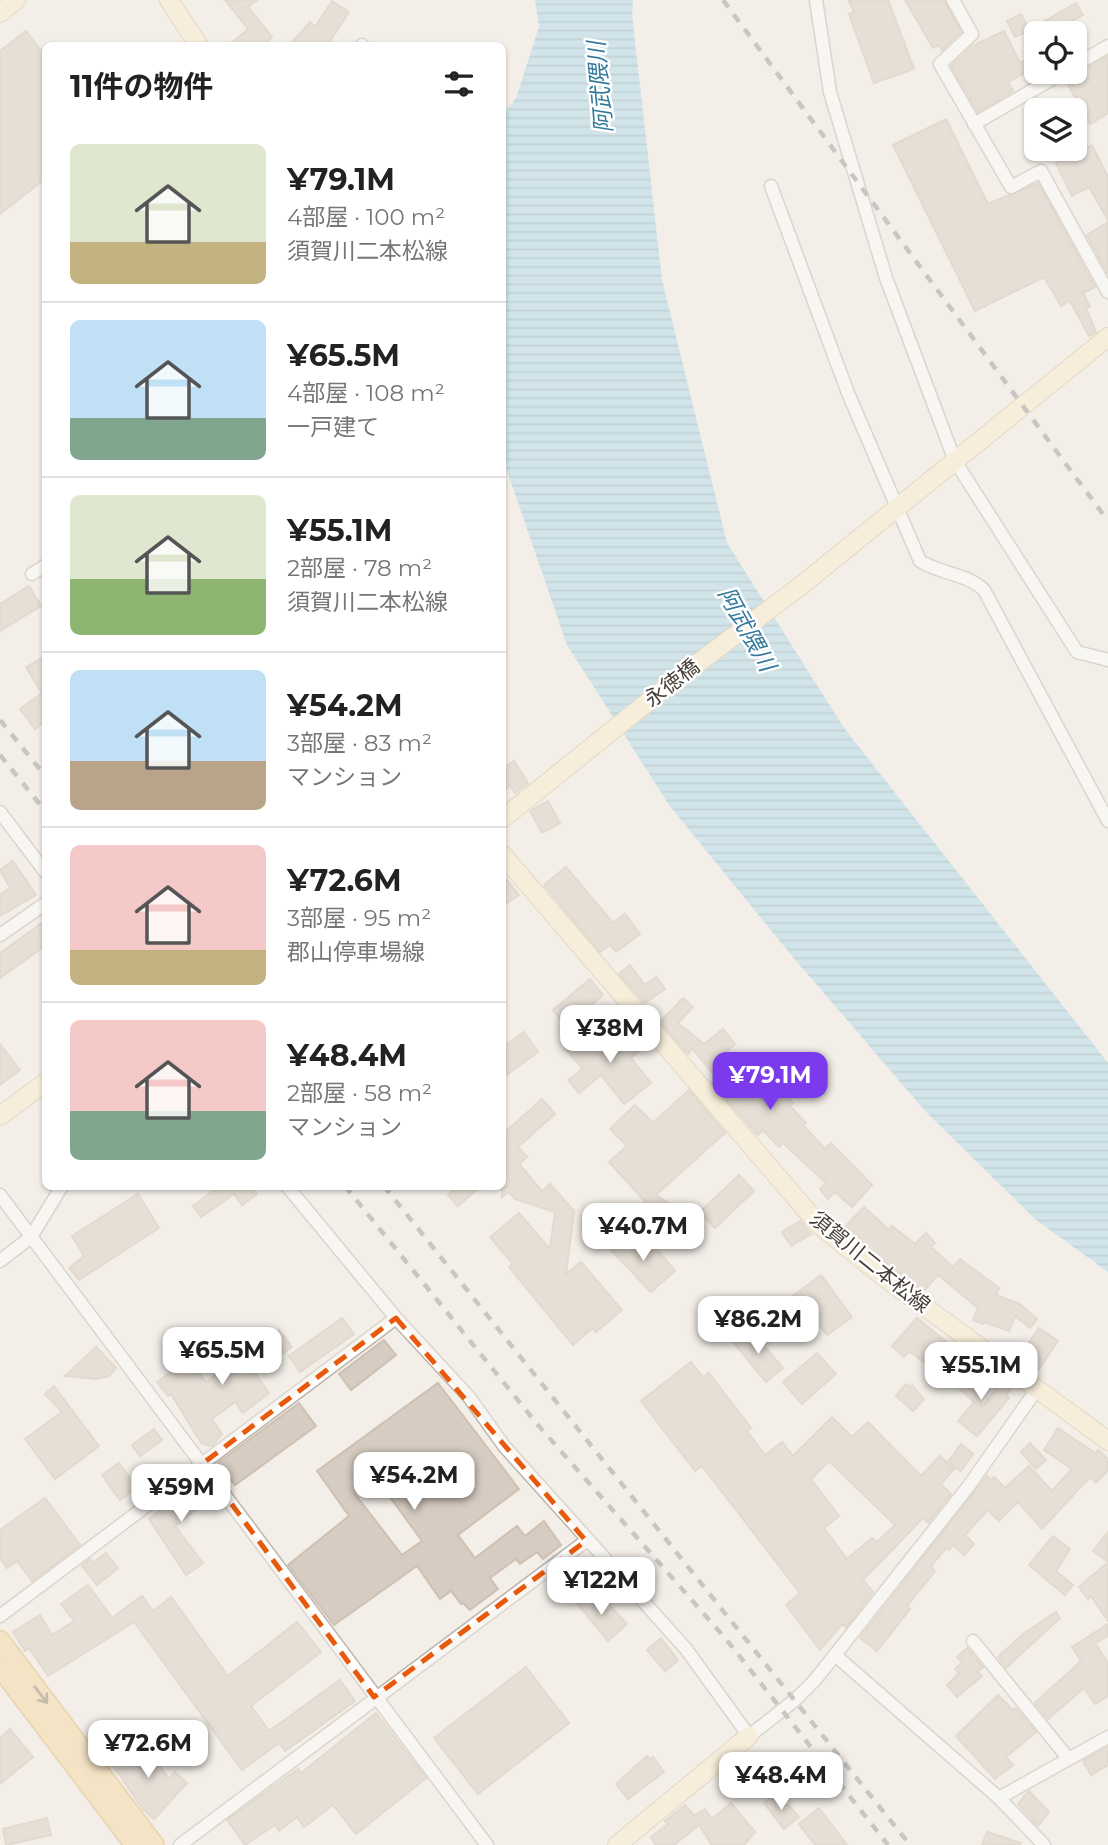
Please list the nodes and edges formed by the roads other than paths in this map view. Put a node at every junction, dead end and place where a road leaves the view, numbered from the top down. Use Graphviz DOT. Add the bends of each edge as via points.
graph roads {
  1 [pos="16,0"];
  2 [pos="169,0"];
  3 [pos="816,0"];
  4 [pos="953,0"];
  5 [pos="0,13"];
  6 [pos="196,42"];
  7 [pos="1108,46"];
  8 [pos="1087,58"];
  9 [pos="1043,84"];
  10 [pos="974,124"];
  11 [pos="771,186"];
  12 [pos="1108,292"];
  13 [pos="1108,337"];
  14 [pos="955,461"];
  15 [pos="895,509"];
  16 [pos="42,568"];
  17 [pos="32,574"];
  18 [pos="1108,660"];
  19 [pos="0,812"];
  20 [pos="506,815"];
  21 [pos="1108,821"];
  22 [pos="506,860"];
  23 [pos="42,868"];
  24 [pos="42,906"];
  25 [pos="0,935"];
  26 [pos="42,1085"];
  27 [pos="0,1116"];
  28 [pos="60,1190"];
  29 [pos="290,1190"];
  30 [pos="0,1195"];
  31 [pos="32,1237"];
  32 [pos="0,1261"];
  33 [pos="396,1318"];
  34 [pos="1037,1389"];
  35 [pos="1108,1441"];
  36 [pos="202,1464"];
  37 [pos="586,1541"];
  38 [pos="0,1616"];
  39 [pos="0,1641"];
  40 [pos="973,1641"];
  41 [pos="835,1655"];
  42 [pos="0,1667"];
  43 [pos="374,1697"];
  44 [pos="750,1736"];
  45 [pos="1108,1737"];
  46 [pos="1068,1758"];
  47 [pos="999,1798"];
  48 [pos="135,1845"];
  49 [pos="154,1845"];
  50 [pos="180,1845"];
  51 [pos="487,1845"];
  52 [pos="617,1845"];
  53 [pos="1044,1845"];
  1 -- 5 [label="street"];
  2 -- 6 [label="street"];
  3 -- 14 [label="street" via="838,119 886,278"];
  4 -- 10 [label="street" via="972,34 940,64"];
  7 -- 8 [label="street"];
  9 -- 10 [label="street"];
  10 -- 12 [label="street" via="1011,187 1041,171"];
  11 -- 15 [label="street"];
  13 -- 14 [label="street, 永徳橋"];
  14 -- 15 [label="street, 永徳橋"];
  14 -- 18 [label="street" via="1077,652"];
  15 -- 20 [label="street, 永徳橋"];
  15 -- 21 [label="street" via="920,561 984,590"];
  16 -- 17 [label="street"];
  19 -- 23 [label="street"];
  22 -- 34 [label="street, 須賀川二本松線" via="818,1224"];
  24 -- 25 [label="street"];
  26 -- 27 [label="street"];
  28 -- 31 [label="street"];
  29 -- 33 [label="street"];
  30 -- 31 [label="street"];
  31 -- 32 [label="street"];
  31 -- 36 [label="street"];
  33 -- 36 [label="street"];
  33 -- 37 [label="street" via="462,1389"];
  34 -- 35 [label="street, 須賀川二本松線"];
  34 -- 41 [label="street" via="968,1487"];
  36 -- 38 [label="street"];
  36 -- 43 [label="street"];
  37 -- 43 [label="street"];
  37 -- 44 [label="street" via="685,1648"];
  39 -- 49 [label="main road, one-way"];
  40 -- 46 [label="street"];
  41 -- 44 [label="street" via="795,1700"];
  41 -- 47 [label="street"];
  42 -- 48 [label="main road"];
  43 -- 50 [label="street"];
  43 -- 51 [label="street"];
  44 -- 52 [label="street"];
  45 -- 46 [label="street"];
  46 -- 47 [label="street"];
  47 -- 53 [label="street"];
}
